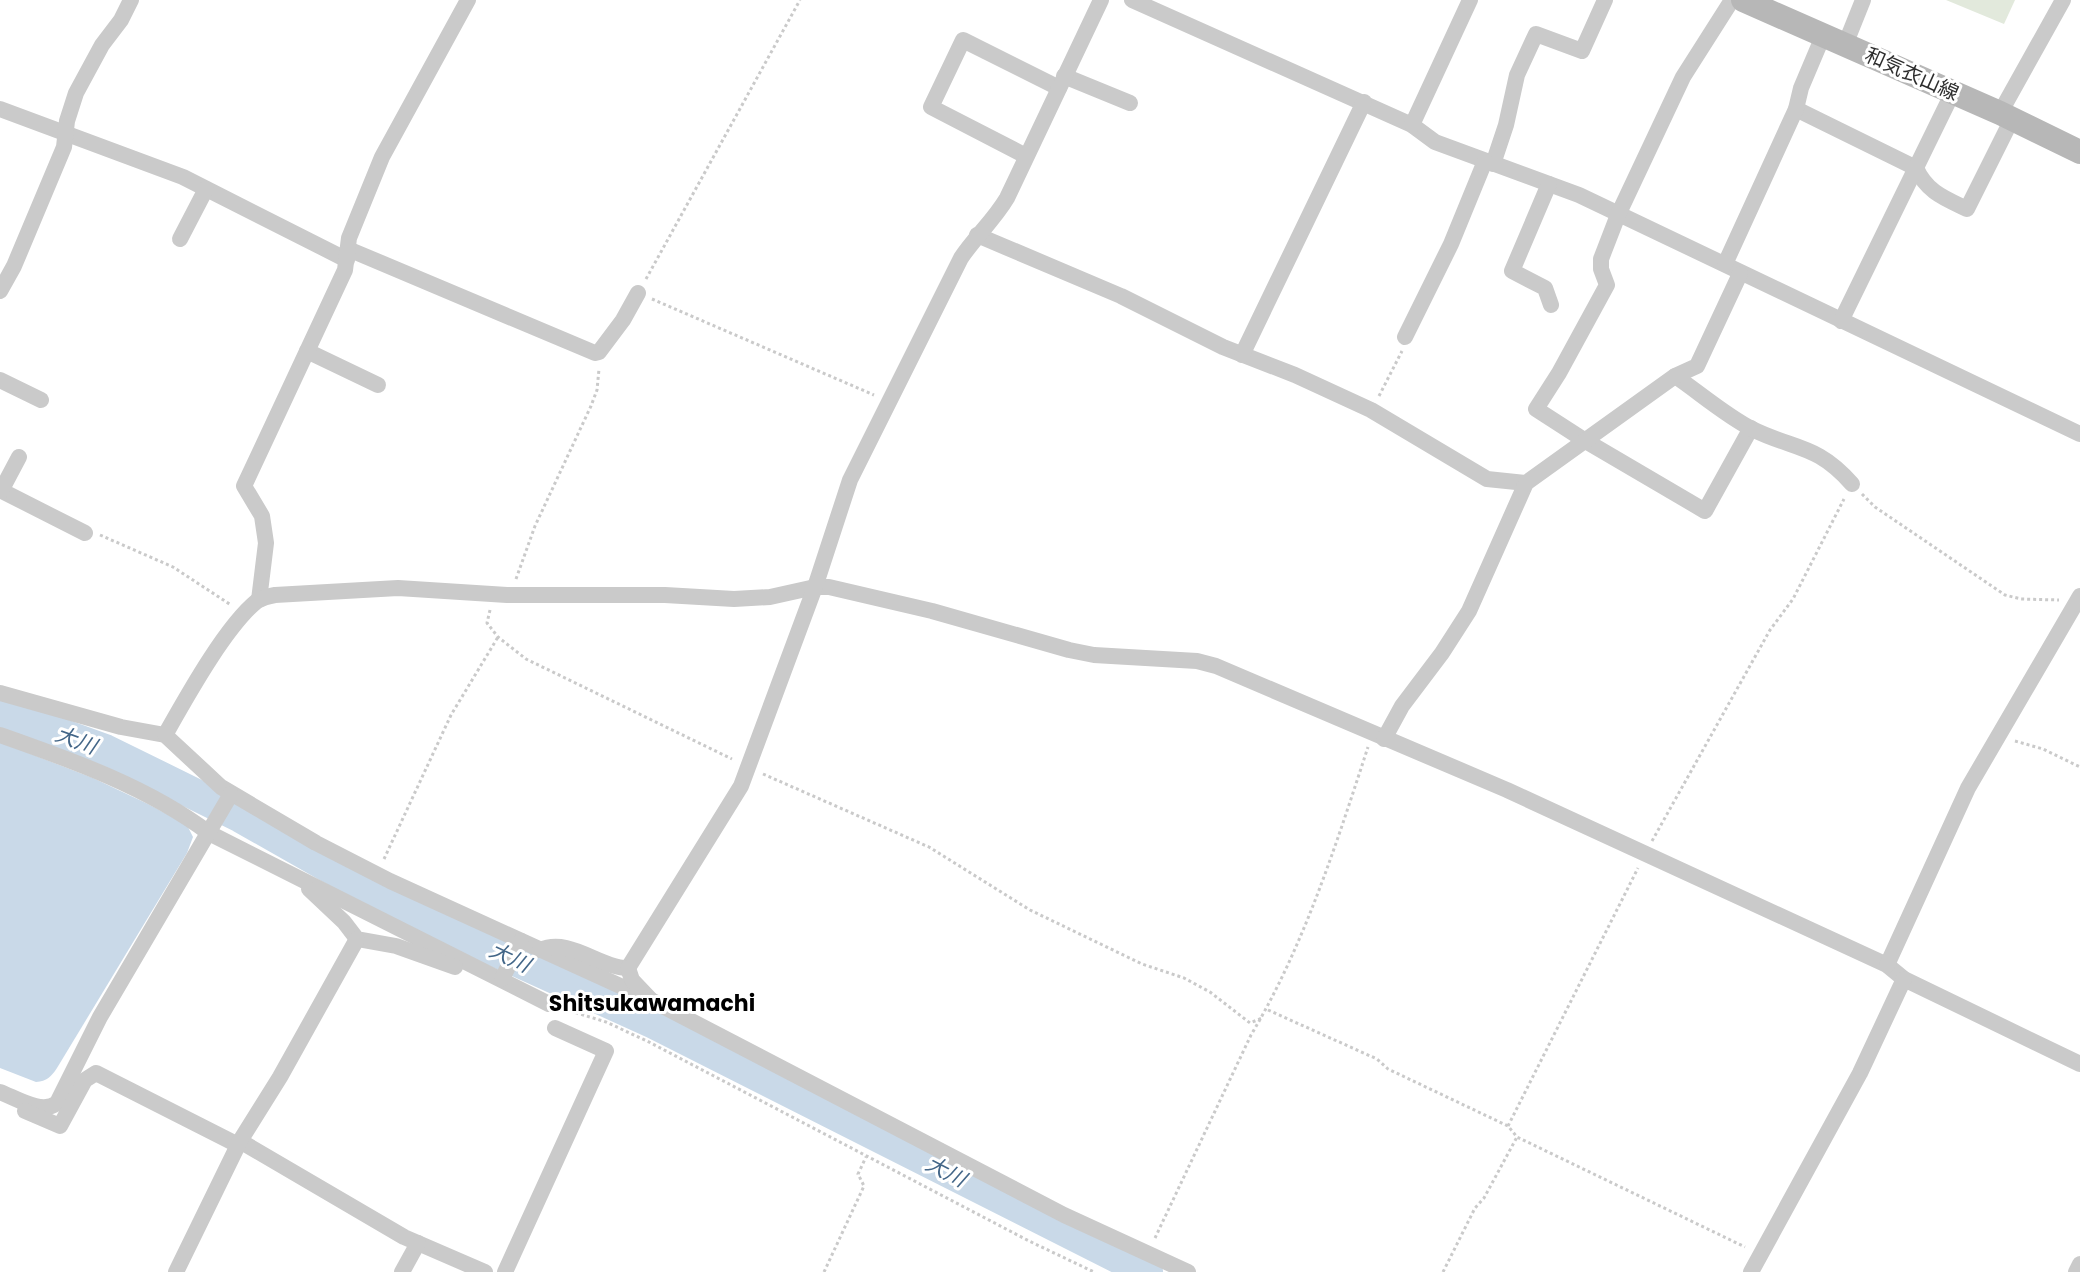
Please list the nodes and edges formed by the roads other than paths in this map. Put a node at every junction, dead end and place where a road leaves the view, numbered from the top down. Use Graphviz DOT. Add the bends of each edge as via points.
graph roads {
  1 [pos="131,0"];
  2 [pos="468,0"];
  3 [pos="1101,0"];
  4 [pos="1132,0"];
  5 [pos="1470,0"];
  6 [pos="1605,0"];
  7 [pos="1732,0"];
  8 [pos="1743,0"];
  9 [pos="1863,0"];
  10 [pos="2063,0"];
  11 [pos="1823,36"];
  12 [pos="1845,45"];
  13 [pos="1061,82"];
  14 [pos="1953,92"];
  15 [pos="1364,102"];
  16 [pos="1130,104"];
  17 [pos="0,109"];
  18 [pos="1796,109"];
  19 [pos="2006,116"];
  20 [pos="1412,124"];
  21 [pos="67,135"];
  22 [pos="2080,152"];
  23 [pos="1026,156"];
  24 [pos="1489,162"];
  25 [pos="1916,168"];
  26 [pos="1549,184"];
  27 [pos="206,189"];
  28 [pos="1618,215"];
  29 [pos="977,235"];
  30 [pos="180,239"];
  31 [pos="347,255"];
  32 [pos="1725,264"];
  33 [pos="1740,274"];
  34 [pos="0,291"];
  35 [pos="638,293"];
  36 [pos="1551,305"];
  37 [pos="1841,321"];
  38 [pos="1405,337"];
  39 [pos="307,351"];
  40 [pos="1242,355"];
  41 [pos="1675,376"];
  42 [pos="0,380"];
  43 [pos="378,385"];
  44 [pos="40,400"];
  45 [pos="1751,428"];
  46 [pos="2080,434"];
  47 [pos="1584,440"];
  48 [pos="19,457"];
  49 [pos="1526,483"];
  50 [pos="1852,484"];
  51 [pos="1,491"];
  52 [pos="85,533"];
  53 [pos="815,587"];
  54 [pos="259,600"];
  55 [pos="2078,604"];
  56 [pos="0,693"];
  57 [pos="0,735"];
  58 [pos="165,735"];
  59 [pos="1378,736"];
  60 [pos="230,797"];
  61 [pos="211,829"];
  62 [pos="301,879"];
  63 [pos="357,939"];
  64 [pos="521,943"];
  65 [pos="540,950"];
  66 [pos="1887,965"];
  67 [pos="628,968"];
  68 [pos="486,972"];
  69 [pos="503,976"];
  70 [pos="1904,979"];
  71 [pos="651,1000"];
  72 [pos="549,1004"];
  73 [pos="555,1028"];
  74 [pos="2080,1064"];
  75 [pos="0,1092"];
  76 [pos="0,1100"];
  77 [pos="239,1143"];
  78 [pos="418,1243"];
  79 [pos="2080,1264"];
  80 [pos="176,1272"];
  81 [pos="402,1272"];
  82 [pos="485,1272"];
  83 [pos="505,1272"];
  84 [pos="1188,1272"];
  85 [pos="1751,1272"];
  86 [pos="2076,1272"];
  1 -- 21 [label="street" via="76,93"];
  2 -- 31 [label="street" via="382,158 361,203"];
  3 -- 13 [label="street"];
  4 -- 15 [label="street"];
  5 -- 20 [label="street"];
  6 -- 24 [label="street" via="1582,51 1536,34 1517,75 1506,125"];
  7 -- 28 [label="street" via="1683,78"];
  8 -- 11 [label="main road, 和気衣山線"];
  9 -- 12 [label="street"];
  10 -- 19 [label="street"];
  11 -- 12 [label="main road, 和気衣山線"];
  11 -- 18 [label="street"];
  12 -- 14 [label="main road, 和気衣山線"];
  13 -- 16 [label="street"];
  13 -- 23 [label="street"];
  13 -- 23 [label="street" via="963,40 958,49 931,107"];
  14 -- 19 [label="main road, 和気衣山線"];
  14 -- 25 [label="street"];
  15 -- 20 [label="street"];
  15 -- 40 [label="street"];
  17 -- 21 [label="street"];
  18 -- 25 [label="street"];
  18 -- 32 [label="street"];
  19 -- 22 [label="main road, 和気衣山線"];
  19 -- 25 [label="street" via="1966,209 1935,194 1923,183"];
  20 -- 24 [label="street" via="1435,142"];
  21 -- 27 [label="street"];
  21 -- 34 [label="street"];
  23 -- 29 [label="street" via="997,215"];
  24 -- 26 [label="street"];
  24 -- 38 [label="street"];
  25 -- 37 [label="street"];
  26 -- 28 [label="street"];
  26 -- 36 [label="street" via="1512,271 1545,288"];
  27 -- 30 [label="street"];
  27 -- 31 [label="street"];
  28 -- 32 [label="street"];
  28 -- 47 [label="street" via="1601,259 1607,285 1536,409"];
  29 -- 40 [label="street" via="1121,296"];
  29 -- 53 [label="street" via="961,258 849,480"];
  31 -- 35 [label="street" via="590,352 599,352"];
  31 -- 39 [label="street"];
  32 -- 33 [label="street"];
  33 -- 37 [label="street"];
  33 -- 41 [label="street" via="1697,366"];
  37 -- 46 [label="street"];
  39 -- 43 [label="street"];
  39 -- 54 [label="street" via="244,486 262,516 266,543"];
  40 -- 49 [label="street" via="1371,410 1487,479"];
  41 -- 45 [label="street"];
  41 -- 47 [label="street"];
  42 -- 44 [label="street"];
  45 -- 47 [label="street" via="1705,511"];
  45 -- 50 [label="street" via="1826,459"];
  47 -- 49 [label="street"];
  48 -- 51 [label="street"];
  49 -- 59 [label="street" via="1469,611 1443,653"];
  51 -- 52 [label="street"];
  53 -- 54 [label="street" via="770,597 734,599 513,595 398,588 274,595"];
  53 -- 59 [label="street" via="829,586 932,611 1048,646 1094,655 1197,661 1216,666"];
  53 -- 67 [label="street" via="741,786"];
  54 -- 58 [label="street" via="193,688"];
  55 -- 66 [label="street" via="1948,831"];
  56 -- 58 [label="street" via="121,727"];
  57 -- 61 [label="street" via="59,756"];
  58 -- 60 [label="street"];
  59 -- 66 [label="street" via="1507,790"];
  60 -- 61 [label="street"];
  60 -- 64 [label="street" via="390,881"];
  61 -- 62 [label="street"];
  61 -- 75 [label="street" via="100,1017 57,1103 44,1108"];
  62 -- 63 [label="street"];
  62 -- 68 [label="street"];
  63 -- 68 [label="street" via="387,943 457,968"];
  63 -- 77 [label="street"];
  64 -- 65 [label="street"];
  64 -- 69 [label="street"];
  65 -- 67 [label="street" via="558,947 616,968"];
  65 -- 71 [label="street"];
  66 -- 70 [label="street"];
  67 -- 71 [label="street" via="632,980"];
  68 -- 69 [label="street"];
  69 -- 72 [label="street"];
  70 -- 74 [label="street"];
  70 -- 85 [label="street" via="1860,1073"];
  71 -- 84 [label="street" via="1064,1215"];
  73 -- 83 [label="street" via="606,1051"];
  76 -- 77 [label="street" via="60,1126 85,1080 102,1074"];
  77 -- 78 [label="street"];
  77 -- 80 [label="street"];
  78 -- 81 [label="street"];
  78 -- 82 [label="street"];
  79 -- 86 [label="street"];
}
